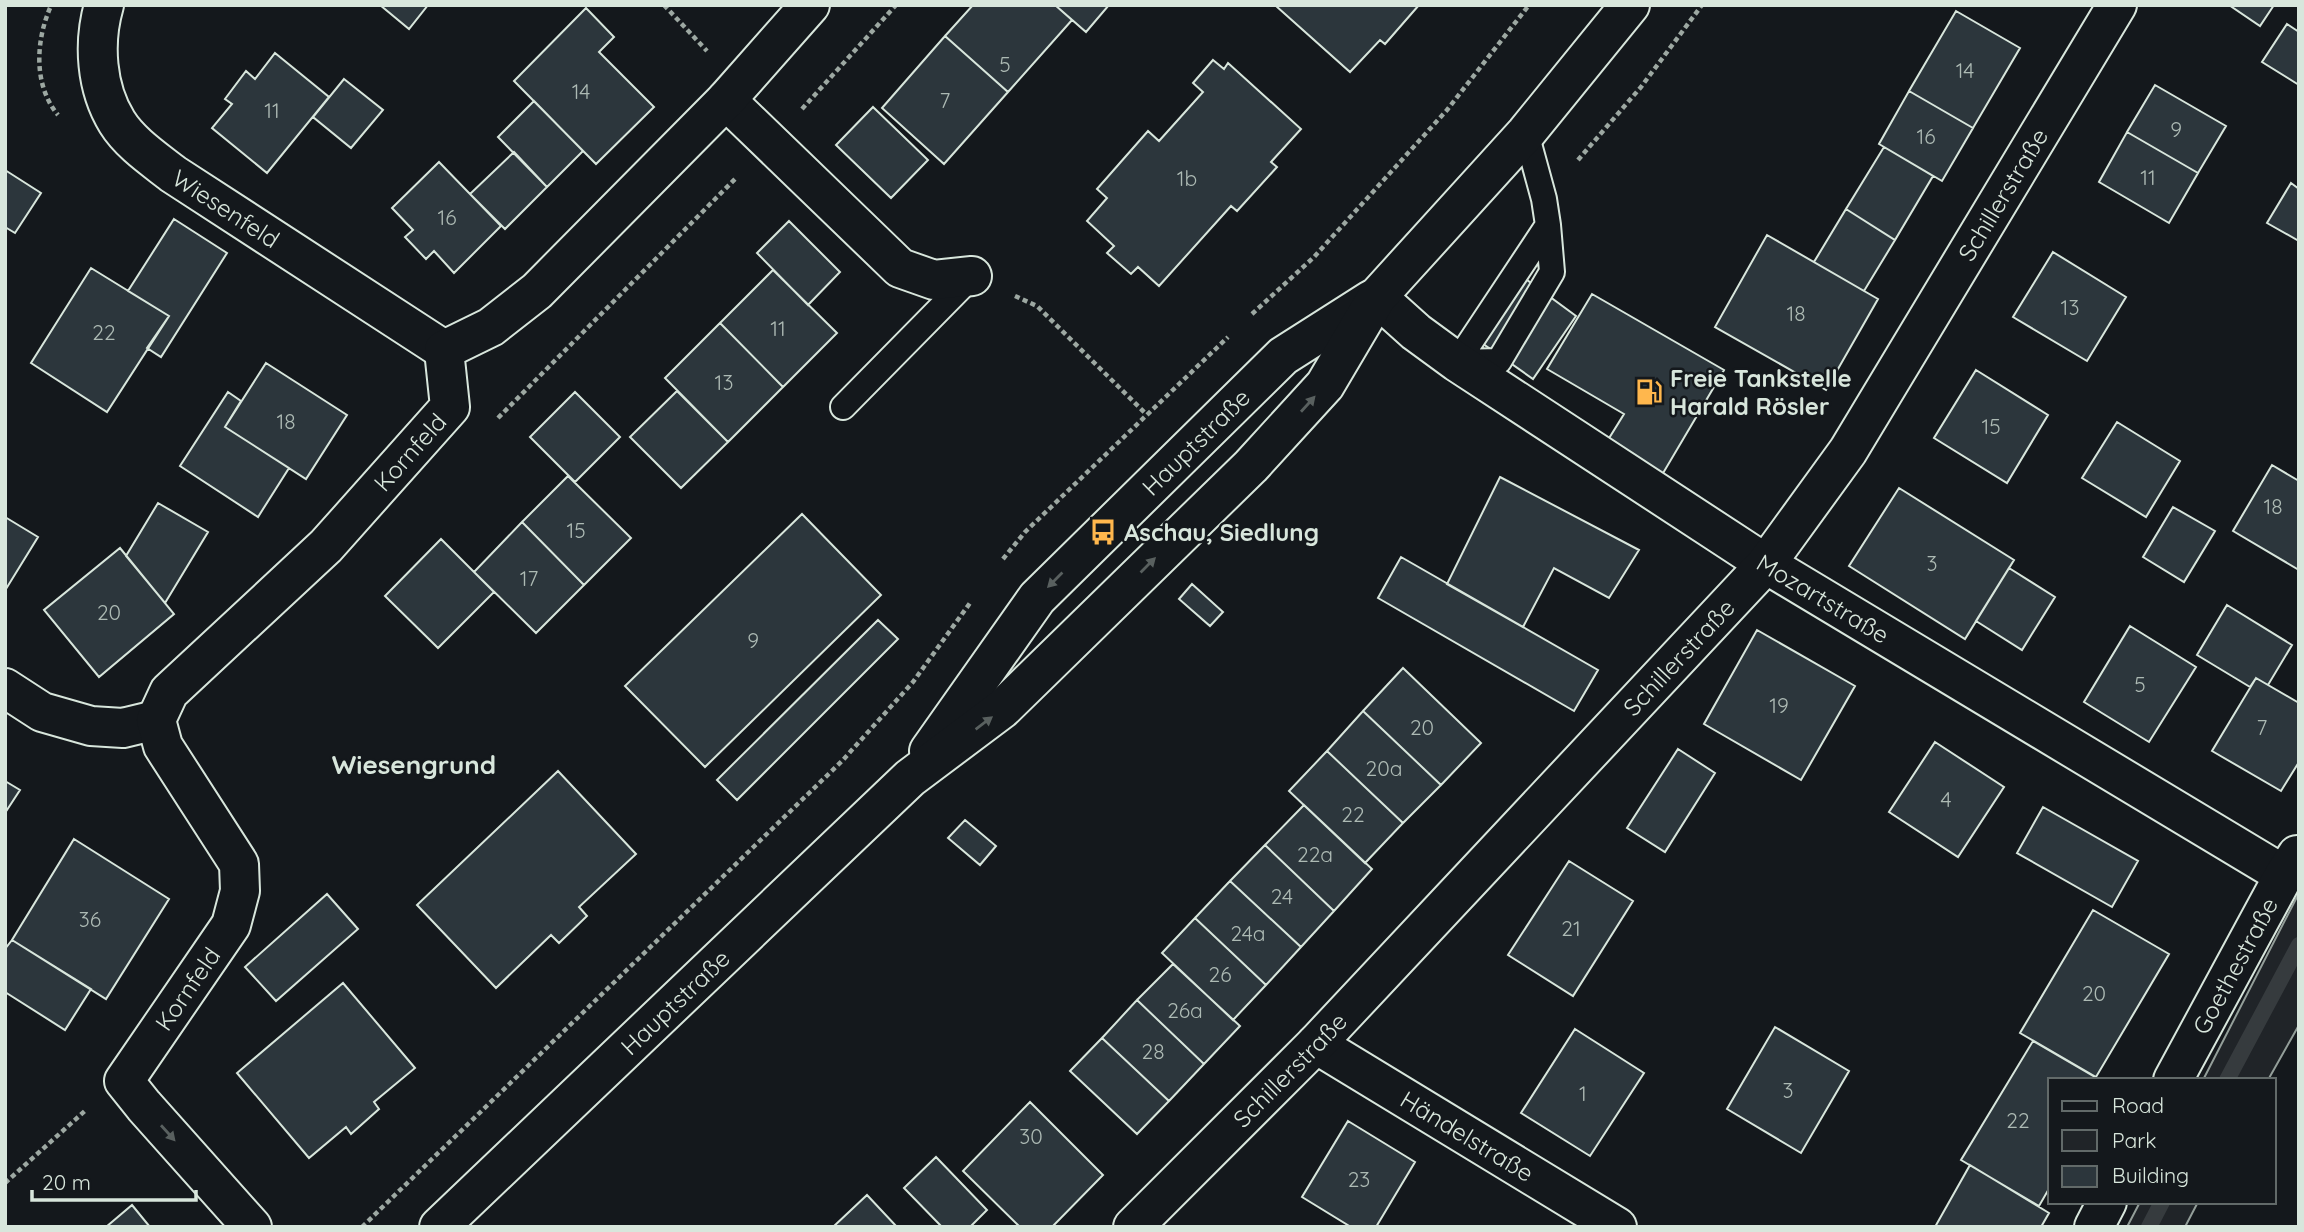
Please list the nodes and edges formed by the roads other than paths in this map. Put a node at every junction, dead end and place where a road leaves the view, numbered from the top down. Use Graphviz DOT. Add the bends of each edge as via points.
graph roads {
  1 [pos="104,5"];
  2 [pos="810,5"];
  3 [pos="1630,5"];
  4 [pos="2117,5"];
  5 [pos="732,93"];
  6 [pos="1526,133"];
  7 [pos="1548,225"];
  8 [pos="972,276"];
  9 [pos="1377,297"];
  10 [pos="444,350"];
  11 [pos="1457,362"];
  12 [pos="843,407"];
  13 [pos="1766,564"];
  14 [pos="5,688"];
  15 [pos="156,720"];
  16 [pos="910,778"];
  17 [pos="2291,864"];
  18 [pos="1316,1044"];
  19 [pos="2174,1078"];
  20 [pos="2106,1204"];
  21 [pos="252,1227"];
  22 [pos="439,1227"];
  23 [pos="1133,1227"];
  24 [pos="1616,1227"];
  25 [pos="2094,1227"];
  1 -- 10 [label="street, Wiesenfeld" via="97,28 102,88 117,122 141,149"];
  2 -- 5 [label="street"];
  3 -- 6 [label="street, Hauptstraße"];
  4 -- 13 [label="street, Schillerstraße" via="1848,451"];
  5 -- 8 [label="street" via="772,143 900,268 934,280"];
  5 -- 10 [label="street" via="537,291 491,327"];
  6 -- 7 [label="lane"];
  6 -- 9 [label="street, Hauptstraße"];
  7 -- 11 [label="lane"];
  7 -- 11 [label="lane" via="1552,272 1499,361"];
  8 -- 12 [label="lane"];
  9 -- 11 [label="street, Mozartstraße"];
  16 -- 9 [label="street, Hauptstraße, one-way" via="1002,709 1251,466 1325,385"];
  9 -- 16 [label="street, Hauptstraße, one-way" via="1283,356 1037,598"];
  10 -- 15 [label="street, Kornfeld" via="450,407 326,546 169,692"];
  11 -- 13 [label="street, Mozartstraße"];
  13 -- 17 [label="street, Mozartstraße"];
  13 -- 18 [label="street, Schillerstraße"];
  14 -- 15 [label="street" via="42,712 90,726 123,728"];
  15 -- 21 [label="street, Kornfeld, one-way" via="163,746 239,864 240,891 231,925 124,1081"];
  16 -- 22 [label="street, Hauptstraße"];
  17 -- 19 [label="street, Goethestraße"];
  18 -- 23 [label="street, Schillerstraße"];
  18 -- 24 [label="street, Händelstraße"];
  20 -- 25 [label="street"];
}
